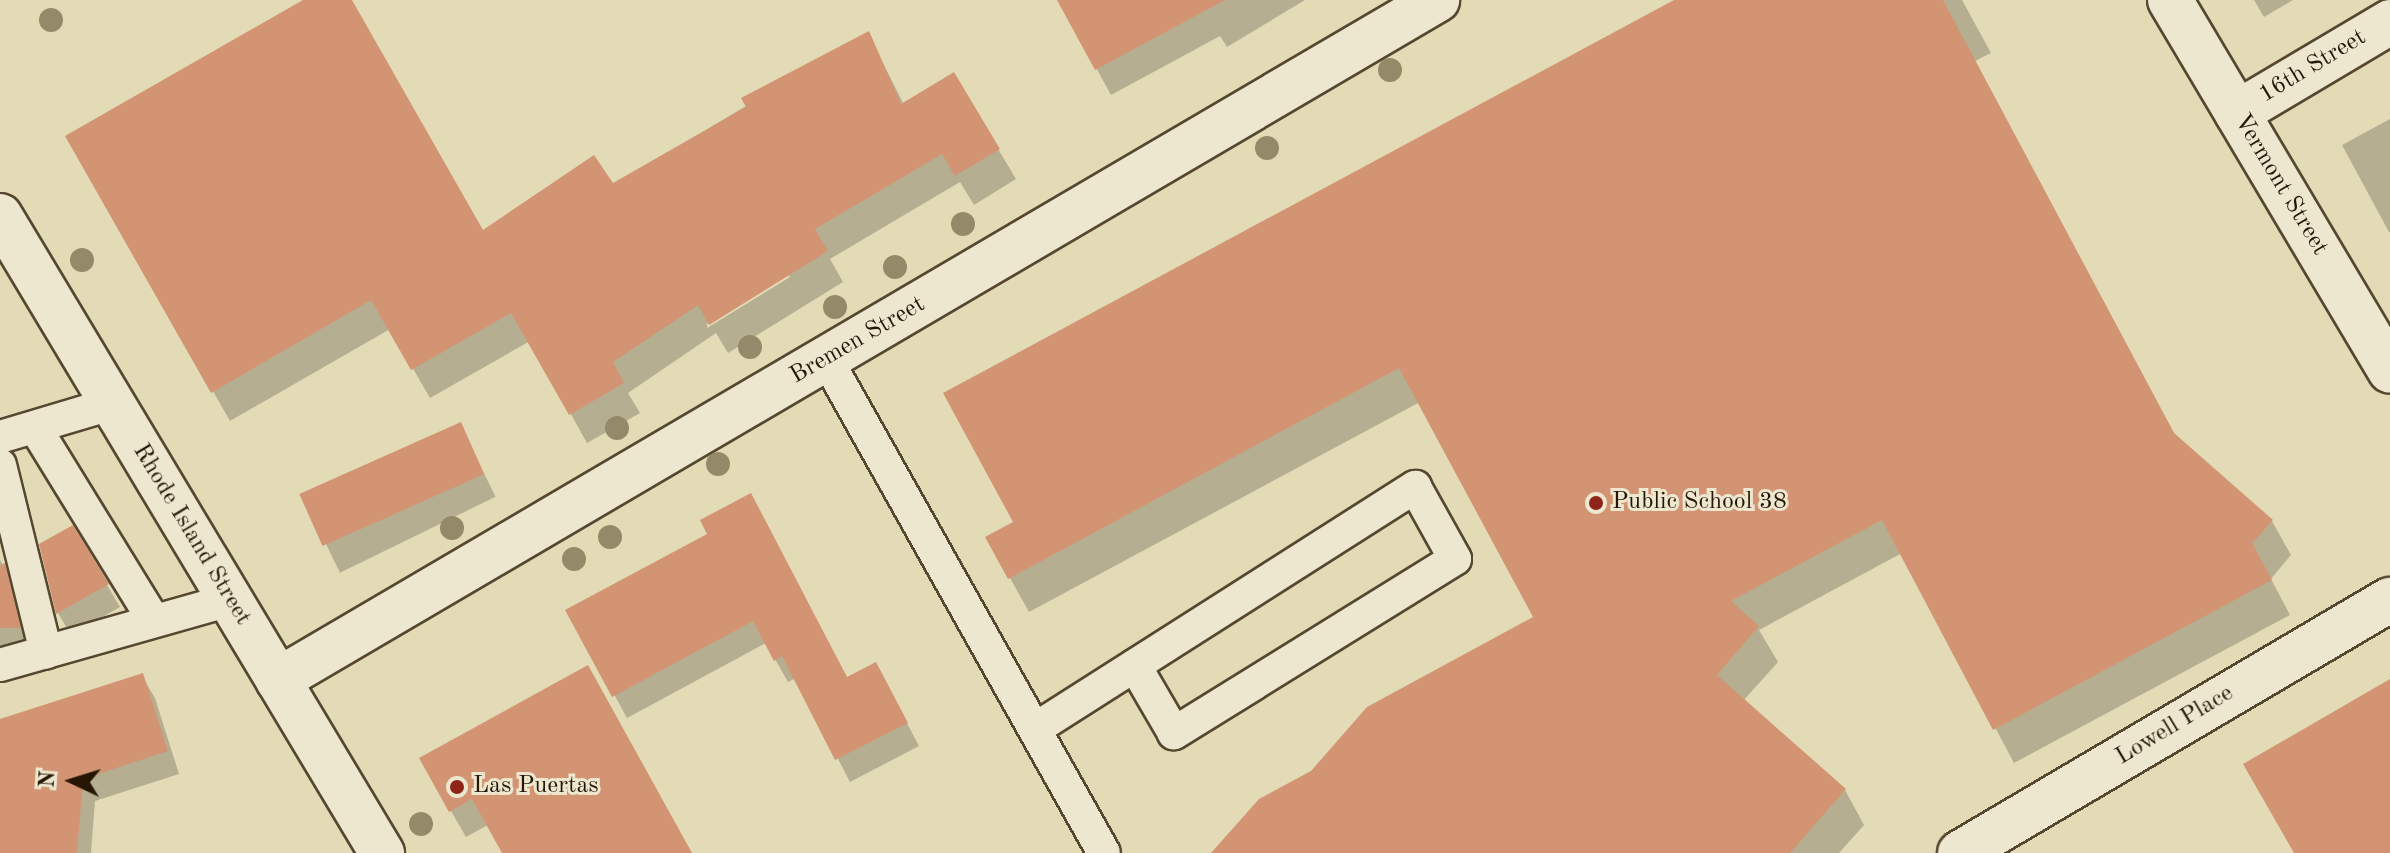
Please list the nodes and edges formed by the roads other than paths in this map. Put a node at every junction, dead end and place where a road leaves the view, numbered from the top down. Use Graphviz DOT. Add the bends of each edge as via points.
graph roads {
  1 [pos="1437,0"];
  2 [pos="2170,0"];
  3 [pos="2390,22"];
  4 [pos="2237,113"];
  5 [pos="0,216"];
  6 [pos="827,360"];
  7 [pos="2390,371"];
  8 [pos="111,404"];
  9 [pos="36,429"];
  10 [pos="0,437"];
  11 [pos="0,465"];
  12 [pos="230,600"];
  13 [pos="2390,600"];
  14 [pos="153,619"];
  15 [pos="46,652"];
  16 [pos="0,665"];
  17 [pos="1135,666"];
  18 [pos="278,680"];
  19 [pos="1035,729"];
  20 [pos="382,853"];
  21 [pos="1104,853"];
  22 [pos="1960,853"];
  1 -- 6 [label="street, Bremen Street"];
  2 -- 4 [label="street, Vermont Street"];
  3 -- 4 [label="street, 16th Street"];
  4 -- 7 [label="street, Vermont Street"];
  5 -- 8 [label="street, Rhode Island Street"];
  6 -- 18 [label="street, Bremen Street"];
  6 -- 19 [label="lane"];
  8 -- 9 [label="lane"];
  8 -- 12 [label="street, Rhode Island Street"];
  9 -- 10 [label="lane"];
  9 -- 14 [label="lane"];
  11 -- 15 [label="lane"];
  12 -- 14 [label="lane"];
  12 -- 18 [label="street, Rhode Island Street"];
  13 -- 22 [label="street, Lowell Place"];
  14 -- 15 [label="lane"];
  15 -- 16 [label="lane"];
  17 -- 17 [label="lane" via="1415,487 1455,559 1174,733"];
  17 -- 19 [label="lane"];
  18 -- 20 [label="street, Rhode Island Street"];
  19 -- 21 [label="lane"];
}
